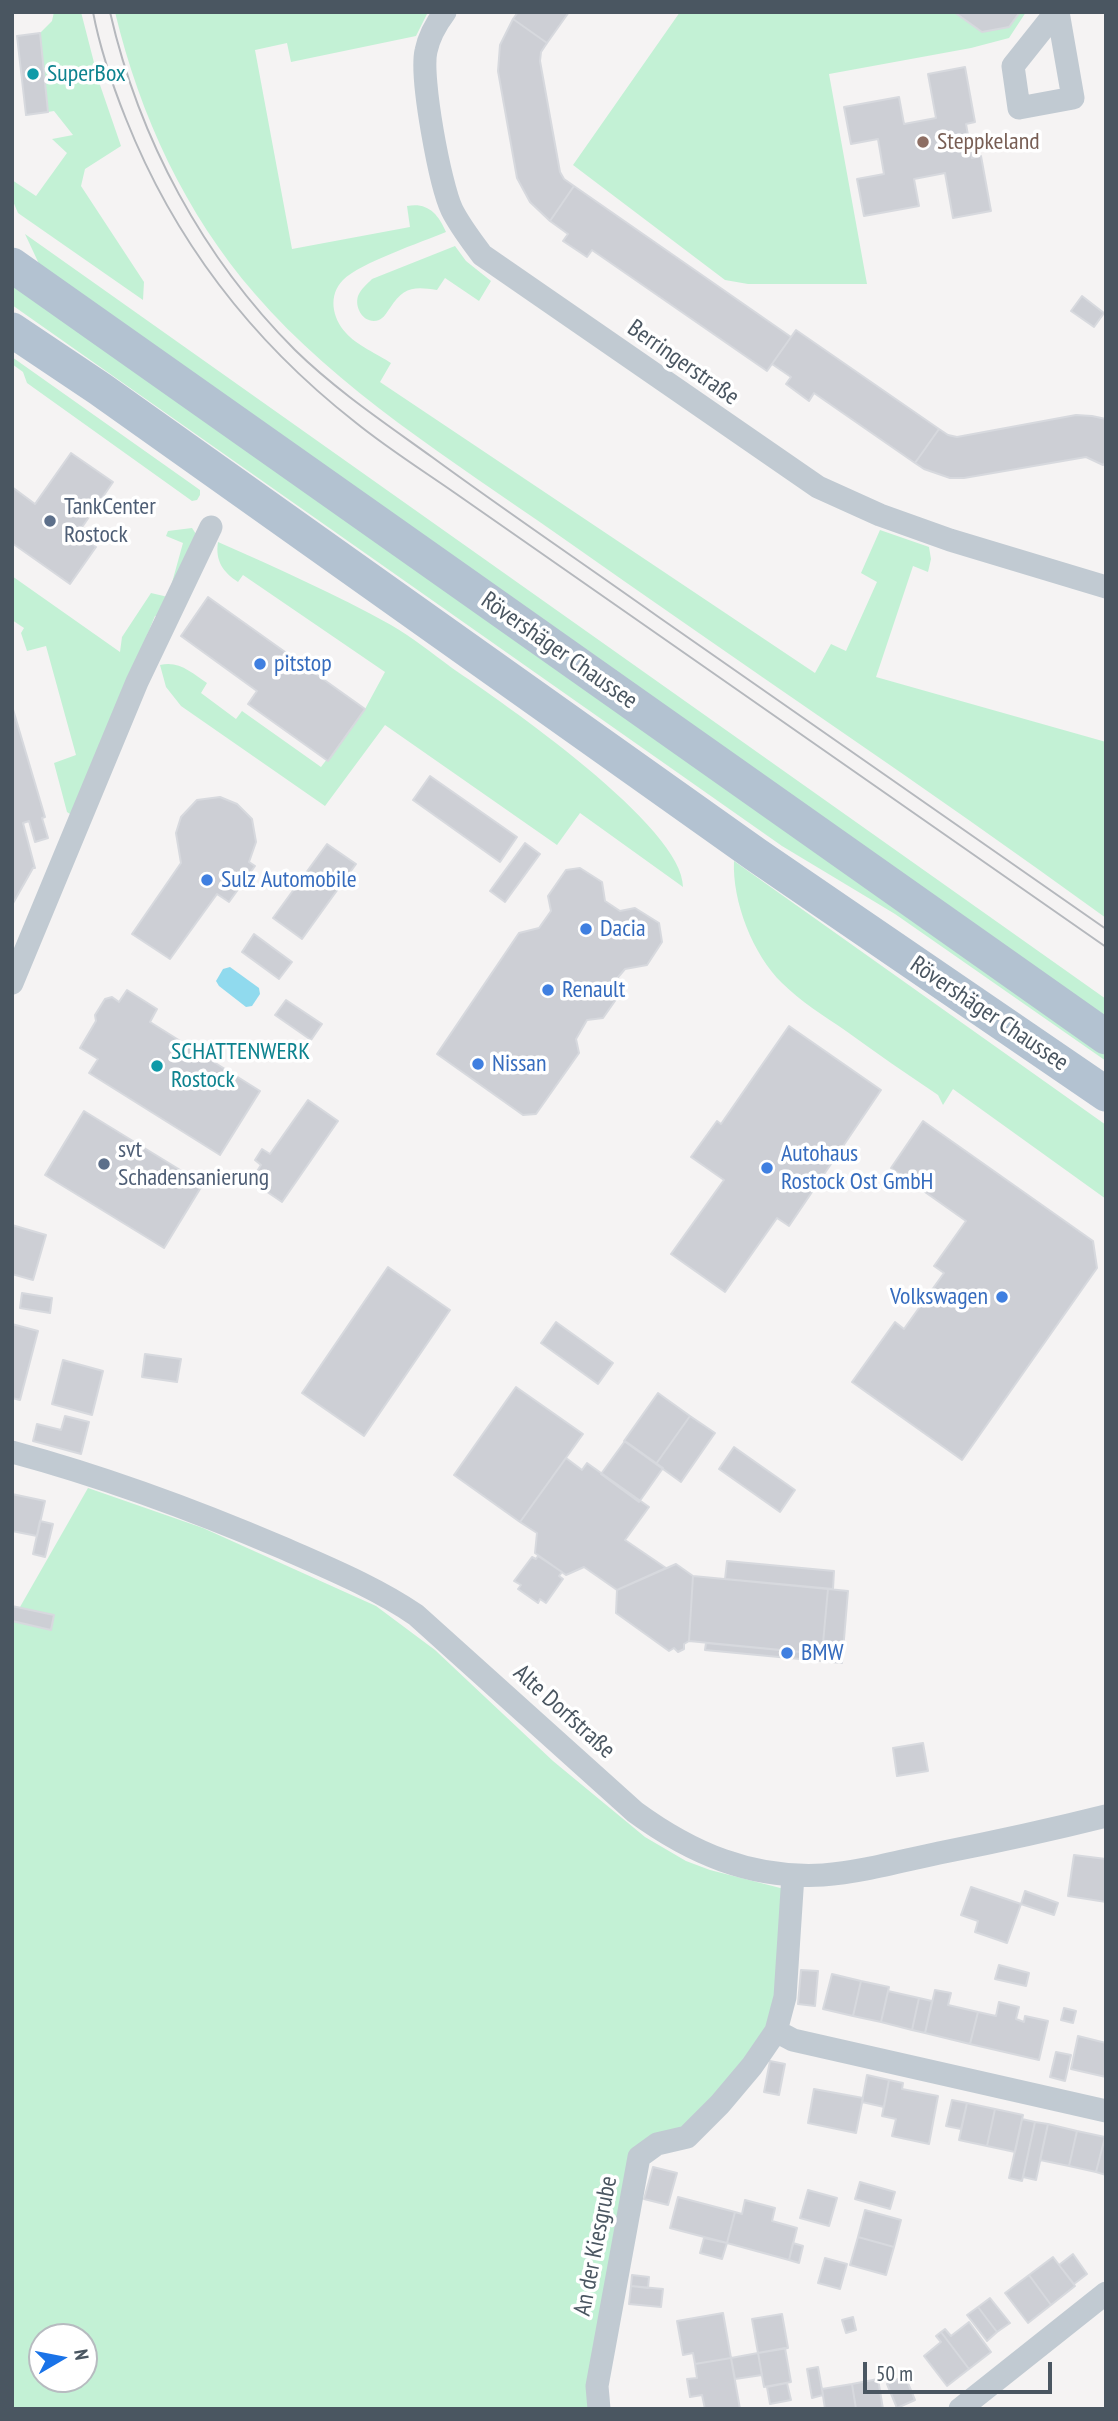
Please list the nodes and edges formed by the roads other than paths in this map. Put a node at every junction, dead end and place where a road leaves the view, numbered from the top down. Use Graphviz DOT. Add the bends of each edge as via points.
graph roads {
  1 [pos="444,12"];
  2 [pos="12,265"];
  3 [pos="12,330"];
  4 [pos="211,527"];
  5 [pos="1106,587"];
  6 [pos="12,983"];
  7 [pos="1106,1037"];
  8 [pos="1106,1094"];
  9 [pos="12,1452"];
  10 [pos="1106,1816"];
  11 [pos="793,1875"];
  12 [pos="776,2031"];
  13 [pos="1106,2111"];
  14 [pos="1106,2293"];
  15 [pos="599,2409"];
  16 [pos="960,2409"];
  1 -- 5 [label="street, Berringerstraße" via="425,53 426,88 443,187 452,210 482,254 818,487 950,540"];
  2 -- 7 [label="main road, Rövershäger Chaussee"];
  3 -- 8 [label="main road, Rövershäger Chaussee" via="755,854"];
  4 -- 6 [label="street" via="137,682"];
  9 -- 11 [label="street, Alte Dorfstraße" via="144,1491 386,1596 416,1615 667,1836 730,1863"];
  10 -- 11 [label="street, Alte Dorfstraße" via="867,1868"];
  11 -- 12 [label="street, An der Kiesgrube" via="785,1997"];
  12 -- 13 [label="street" via="793,2040"];
  12 -- 15 [label="street, An der Kiesgrube" via="752,2066 687,2137 657,2144 639,2157 597,2386"];
  14 -- 16 [label="street"];
}
